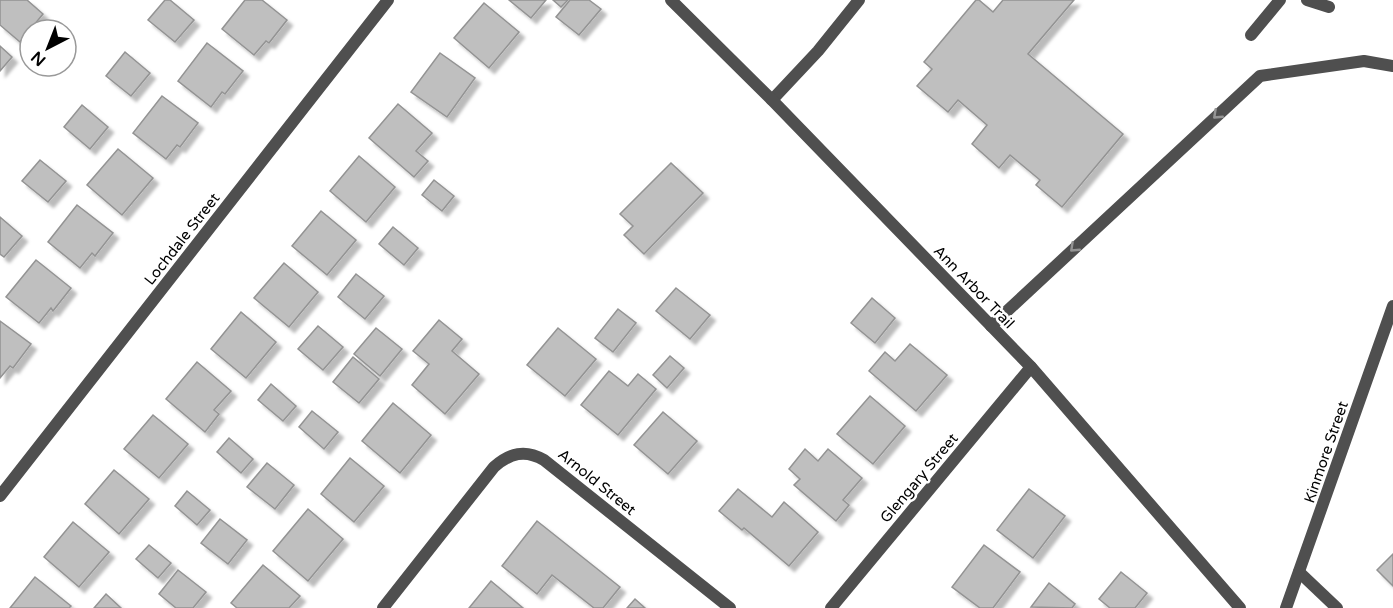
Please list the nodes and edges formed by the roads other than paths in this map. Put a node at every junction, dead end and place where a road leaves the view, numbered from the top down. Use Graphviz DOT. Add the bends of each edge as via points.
graph roads {
  1 [pos="388,0"];
  2 [pos="671,0"];
  3 [pos="859,0"];
  4 [pos="1280,0"];
  5 [pos="1307,0"];
  6 [pos="1329,7"];
  7 [pos="1251,35"];
  8 [pos="1393,66"];
  9 [pos="772,100"];
  10 [pos="1393,306"];
  11 [pos="991,326"];
  12 [pos="1031,367"];
  13 [pos="0,496"];
  14 [pos="1299,572"];
  15 [pos="383,608"];
  16 [pos="730,608"];
  17 [pos="831,608"];
  18 [pos="1240,608"];
  19 [pos="1286,608"];
  20 [pos="1337,608"];
  1 -- 13 [label="street, Lochdale Street"];
  2 -- 9 [label="street, Ann Arbor Trail"];
  3 -- 9 [label="street"];
  4 -- 7 [label="street"];
  5 -- 6 [label="street"];
  8 -- 11 [label="street, one-way" via="1364,61 1260,76"];
  9 -- 11 [label="street, Ann Arbor Trail"];
  10 -- 14 [label="street, Kinmore Street"];
  11 -- 12 [label="street, Ann Arbor Trail"];
  12 -- 17 [label="street, Glengary Street"];
  12 -- 18 [label="street, Ann Arbor Trail"];
  14 -- 19 [label="street, Kinmore Street"];
  14 -- 20 [label="street"];
  15 -- 16 [label="street, Arnold Street" via="494,467 514,453 525,453 544,460"];
}
